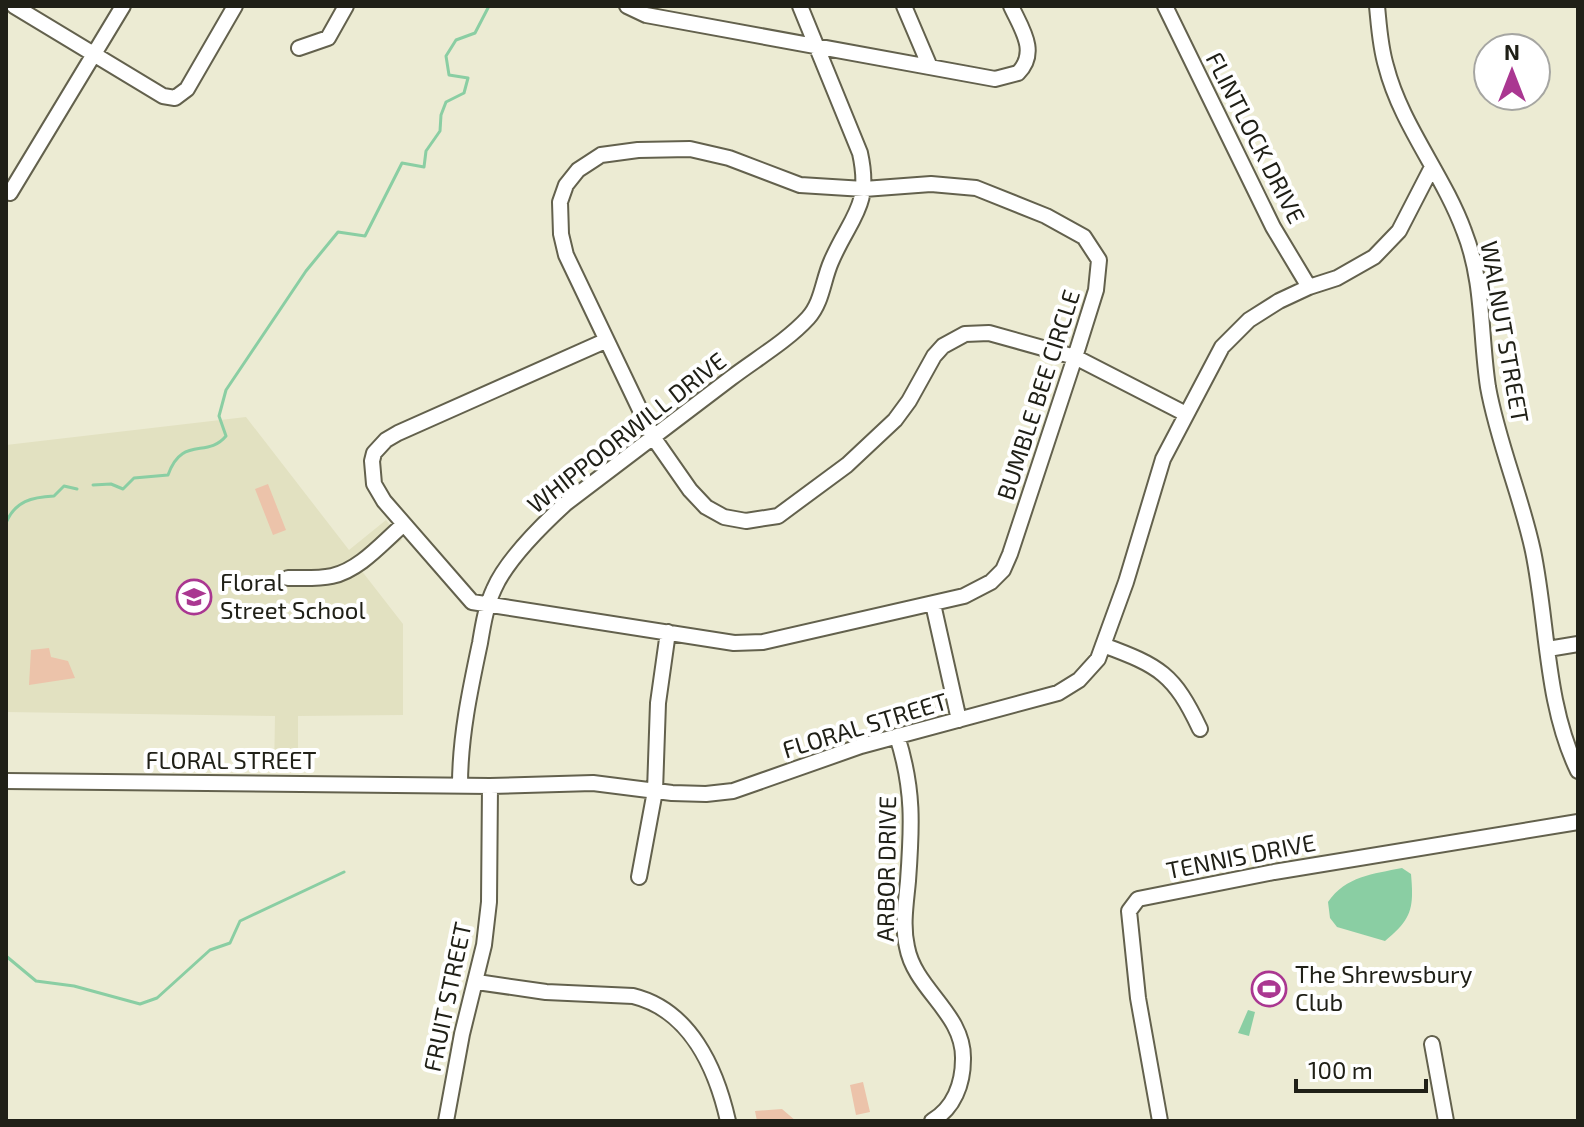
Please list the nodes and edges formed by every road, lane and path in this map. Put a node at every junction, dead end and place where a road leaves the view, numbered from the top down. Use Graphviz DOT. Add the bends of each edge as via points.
graph roads {
  1 [pos="13,6"];
  2 [pos="123,6"];
  3 [pos="235,6"];
  4 [pos="346,6"];
  5 [pos="627,6"];
  6 [pos="800,6"];
  7 [pos="904,6"];
  8 [pos="1011,6"];
  9 [pos="1165,6"];
  10 [pos="1377,6"];
  11 [pos="6,15"];
  12 [pos="818,47"];
  13 [pos="299,48"];
  14 [pos="94,52"];
  15 [pos="930,67"];
  16 [pos="1432,167"];
  17 [pos="864,189"];
  18 [pos="10,193"];
  19 [pos="1309,287"];
  20 [pos="605,341"];
  21 [pos="1075,357"];
  22 [pos="1186,414"];
  23 [pos="653,437"];
  24 [pos="404,524"];
  25 [pos="288,578"];
  26 [pos="933,604"];
  27 [pos="488,605"];
  28 [pos="668,632"];
  29 [pos="1578,644"];
  30 [pos="1103,645"];
  31 [pos="1548,649"];
  32 [pos="959,720"];
  33 [pos="1200,729"];
  34 [pos="897,736"];
  35 [pos="1578,771"];
  36 [pos="6,781"];
  37 [pos="460,785"];
  38 [pos="490,786"];
  39 [pos="655,791"];
  40 [pos="1578,822"];
  41 [pos="639,877"];
  42 [pos="477,982"];
  43 [pos="1432,1044"];
  44 [pos="446,1121"];
  45 [pos="728,1121"];
  46 [pos="932,1121"];
  47 [pos="1160,1121"];
  48 [pos="1446,1121"];
  1 -- 11 [label="street"];
  1 -- 14 [label="street"];
  2 -- 14 [label="street"];
  3 -- 14 [label="street" via="178,97 163,96"];
  4 -- 13 [label="street" via="328,38"];
  5 -- 12 [label="street" via="646,15"];
  6 -- 12 [label="street"];
  7 -- 15 [label="street"];
  8 -- 15 [label="street" via="1028,47 1018,73 995,79"];
  9 -- 19 [label="street, FLINTLOCK DRIVE" via="1273,227"];
  10 -- 16 [label="street, WALNUT STREET" via="1390,79"];
  12 -- 15 [label="street"];
  12 -- 17 [label="street" via="860,153"];
  14 -- 18 [label="street"];
  16 -- 19 [label="street, FLORAL STREET" via="1386,246 1348,272"];
  16 -- 31 [label="street, WALNUT STREET" via="1464,230 1477,275 1488,387 1532,548"];
  17 -- 20 [label="street, BUMBLE BEE CIRCLE" via="800,185 690,149 593,158 566,185 559,216 566,255"];
  17 -- 21 [label="street, BUMBLE BEE CIRCLE" via="931,184 976,188 1084,237 1100,271"];
  17 -- 23 [label="street, WHIPPOORWILL DRIVE" via="811,315"];
  19 -- 22 [label="street, FLORAL STREET" via="1249,320 1227,340"];
  20 -- 23 [label="street, BUMBLE BEE CIRCLE"];
  20 -- 24 [label="street" via="386,440 374,453 372,476"];
  21 -- 22 [label="street, BUMBLE BEE CIRCLE"];
  21 -- 23 [label="street, BUMBLE BEE CIRCLE" via="989,333 965,334 934,356 886,429 847,465 774,517 746,521 717,514 690,490"];
  21 -- 26 [label="street, BUMBLE BEE CIRCLE" via="1003,570 977,590"];
  22 -- 30 [label="street, FLORAL STREET" via="1163,459"];
  23 -- 27 [label="street, WHIPPOORWILL DRIVE" via="544,523 501,577"];
  24 -- 25 [label="street" via="346,571"];
  24 -- 27 [label="street" via="464,595"];
  26 -- 28 [label="street, BUMBLE BEE CIRCLE" via="763,642 734,643"];
  26 -- 32 [label="street"];
  27 -- 28 [label="street, BUMBLE BEE CIRCLE"];
  27 -- 37 [label="street, WHIPPOORWILL DRIVE" via="462,738"];
  28 -- 39 [label="street" via="658,703"];
  29 -- 31 [label="street"];
  30 -- 32 [label="street, FLORAL STREET" via="1093,667 1058,693"];
  30 -- 33 [label="street" via="1160,670"];
  31 -- 35 [label="street, WALNUT STREET" via="1563,736"];
  32 -- 34 [label="street, FLORAL STREET"];
  34 -- 39 [label="street, FLORAL STREET" via="733,791"];
  34 -- 46 [label="street, ARBOR DRIVE" via="912,796 906,946 916,973 954,1023 963,1049 959,1089"];
  36 -- 37 [label="street, FLORAL STREET"];
  37 -- 38 [label="street, FLORAL STREET"];
  38 -- 39 [label="street, FLORAL STREET" via="593,783"];
  38 -- 42 [label="street, FRUIT STREET" via="489,902"];
  39 -- 41 [label="street"];
  40 -- 47 [label="street, TENNIS DRIVE" via="1138,899 1129,911 1131,947"];
  42 -- 44 [label="street, FRUIT STREET"];
  42 -- 45 [label="street" via="633,996 665,1009 701,1050"];
  43 -- 48 [label="street"];
}
